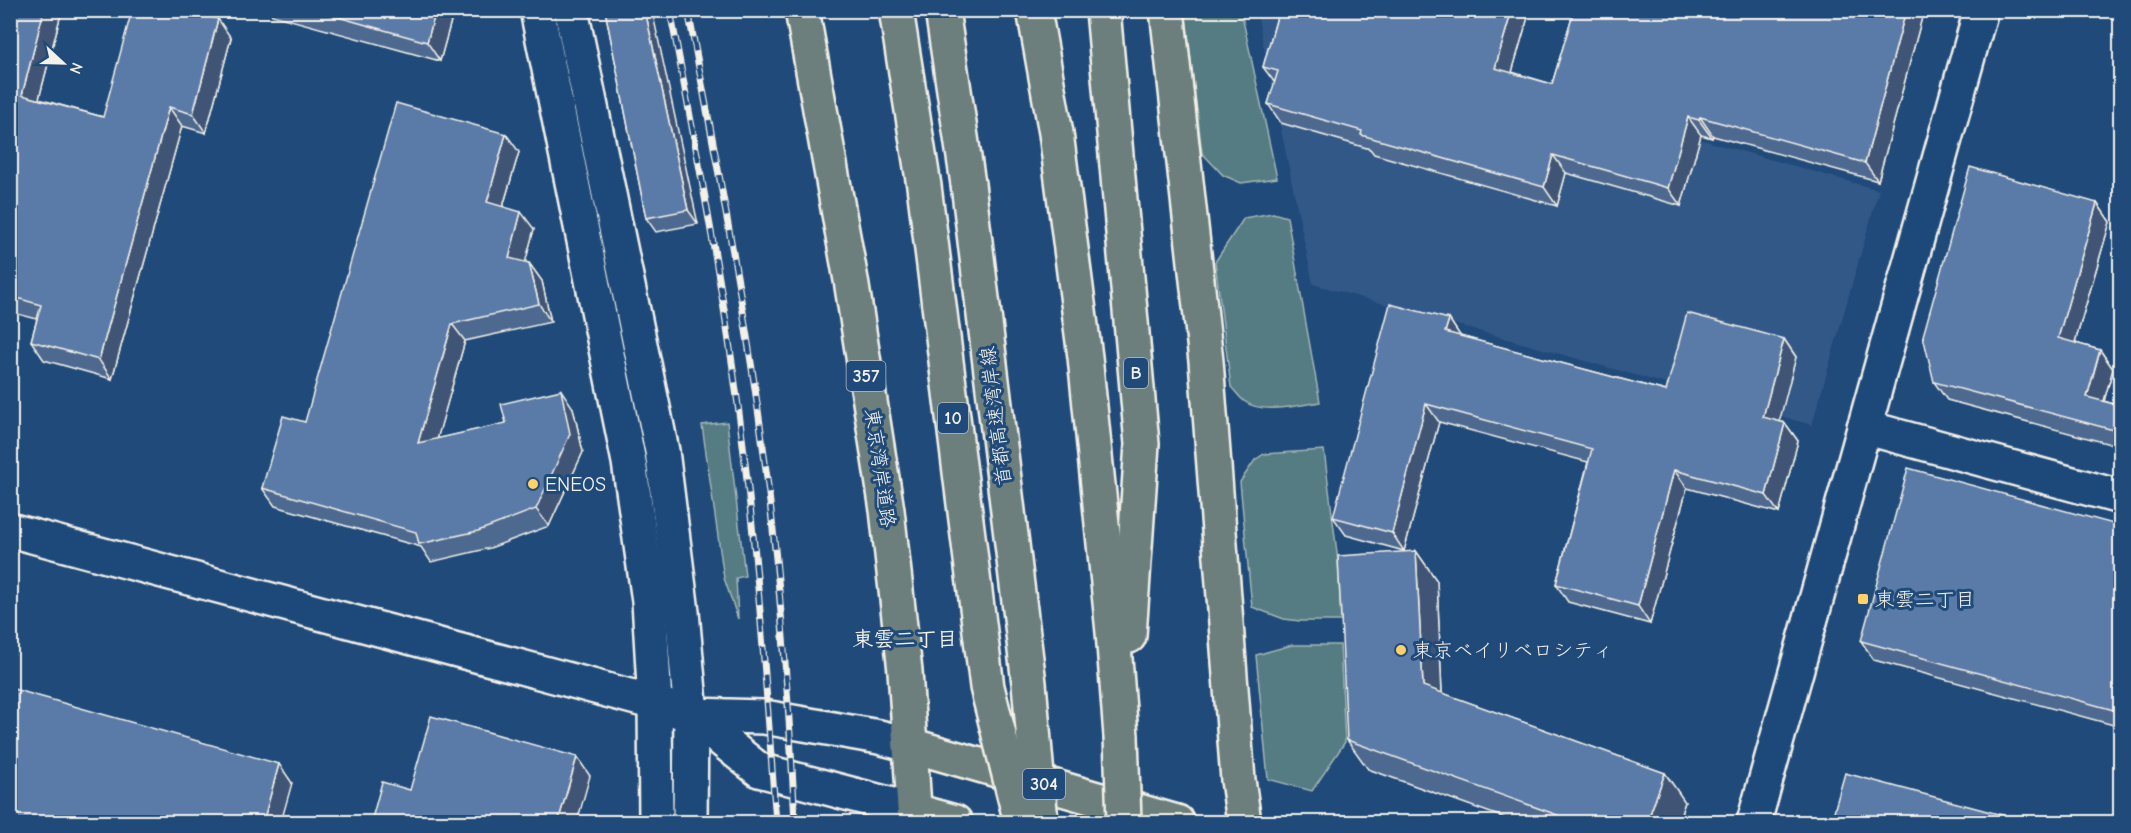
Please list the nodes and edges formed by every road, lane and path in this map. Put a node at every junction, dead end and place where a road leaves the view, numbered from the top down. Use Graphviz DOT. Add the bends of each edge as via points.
graph roads {
  1 [pos="537,10"];
  2 [pos="571,10"];
  3 [pos="802,10"];
  4 [pos="896,10"];
  5 [pos="942,10"];
  6 [pos="1034,10"];
  7 [pos="1103,10"];
  8 [pos="1167,10"];
  9 [pos="1981,10"];
  10 [pos="1864,427"];
  11 [pos="2121,497"];
  12 [pos="10,530"];
  13 [pos="655,703"];
  14 [pos="691,715"];
  15 [pos="1121,736"];
  16 [pos="910,745"];
  17 [pos="915,817"];
  18 [pos="656,822"];
  19 [pos="690,822"];
  20 [pos="955,822"];
  21 [pos="1021,822"];
  22 [pos="1041,822"];
  23 [pos="1124,822"];
  24 [pos="1178,822"];
  25 [pos="1244,822"];
  26 [pos="1754,822"];
  1 -- 13 [label="street" via="629,462 649,601"];
  2 -- 14 [label="street" via="662,451"];
  3 -- 16 [label="main road, 東京湾岸道路 / 357" via="851,280 887,510"];
  4 -- 21 [label="main road, 10, bridge" via="924,186 987,687"];
  5 -- 22 [label="main road, 首都高速湾岸線, bridge" via="969,184 1027,671"];
  6 -- 15 [label="main road, B" via="1056,133 1085,357"];
  7 -- 15 [label="main road, B" via="1142,444"];
  8 -- 25 [label="main road" via="1206,361"];
  9 -- 10 [label="street"];
  10 -- 11 [label="street"];
  10 -- 26 [label="street"];
  12 -- 13 [label="street"];
  13 -- 14 [label="street"];
  13 -- 18 [label="street"];
  14 -- 16 [label="street" via="764,717"];
  14 -- 17 [label="street" via="759,770"];
  14 -- 19 [label="street"];
  15 -- 23 [label="main road, B, bridge"];
  16 -- 17 [label="main road, 東京湾岸道路 / 357"];
  16 -- 24 [label="main road, 304"];
  17 -- 20 [label="main road"];
}
